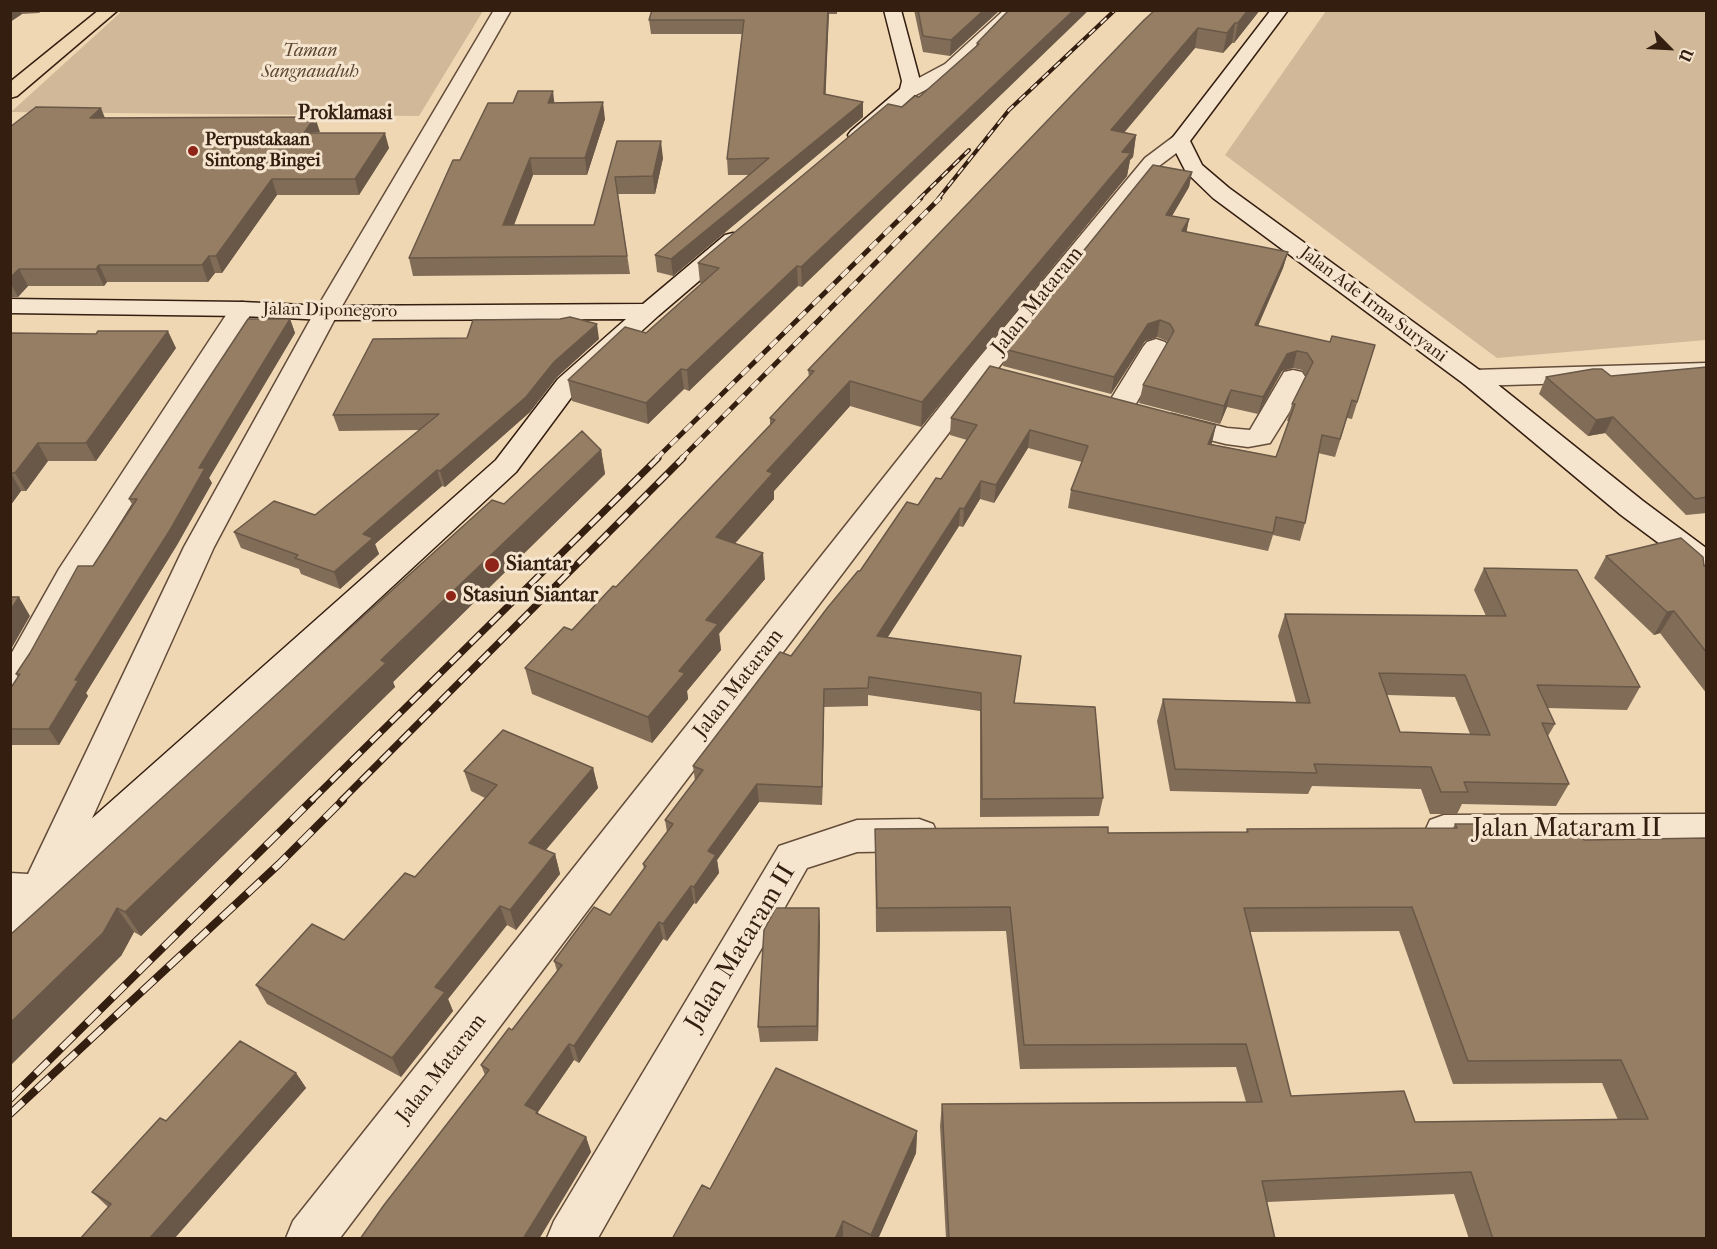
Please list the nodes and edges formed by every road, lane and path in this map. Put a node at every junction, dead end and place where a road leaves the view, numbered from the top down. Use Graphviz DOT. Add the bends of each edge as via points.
graph roads {
  1 [pos="110,10"];
  2 [pos="503,10"];
  3 [pos="892,10"];
  4 [pos="1017,10"];
  5 [pos="1280,10"];
  6 [pos="909,91"];
  7 [pos="10,92"];
  8 [pos="1180,141"];
  9 [pos="846,144"];
  10 [pos="747,228"];
  11 [pos="10,306"];
  12 [pos="242,309"];
  13 [pos="649,311"];
  14 [pos="326,313"];
  15 [pos="1156,347"];
  16 [pos="1707,371"];
  17 [pos="1293,378"];
  18 [pos="1473,378"];
  19 [pos="1707,563"];
  20 [pos="10,683"];
  21 [pos="1707,829"];
  22 [pos="1410,831"];
  23 [pos="960,835"];
  24 [pos="25,890"];
  25 [pos="10,916"];
  26 [pos="310,1239"];
  27 [pos="571,1239"];
  1 -- 7 [label="main road"];
  2 -- 14 [label="street"];
  3 -- 6 [label="street" via="911,81"];
  4 -- 6 [label="street" via="1003,18 952,68"];
  5 -- 8 [label="street"];
  6 -- 9 [label="street"];
  8 -- 18 [label="street, Jalan Ade Irma Suryani" via="1192,168 1221,193"];
  8 -- 26 [label="street, Jalan Mataram" via="1152,162 994,374"];
  10 -- 13 [label="street"];
  11 -- 12 [label="street, Jalan Diponegoro"];
  12 -- 14 [label="street, Jalan Diponegoro"];
  12 -- 20 [label="street" via="75,569"];
  13 -- 14 [label="street, Jalan Diponegoro"];
  13 -- 24 [label="street" via="567,385 506,466"];
  14 -- 24 [label="street" via="199,547"];
  15 -- 17 [label="street" via="1109,404 1248,439 1260,437 1269,425"];
  16 -- 18 [label="street"];
  18 -- 19 [label="street, Jalan Ade Irma Suryani" via="1632,508"];
  21 -- 22 [label="street, Jalan Mataram II"];
  23 -- 27 [label="street, Jalan Mataram II" via="857,836 793,856"];
  24 -- 25 [label="street"];
}
